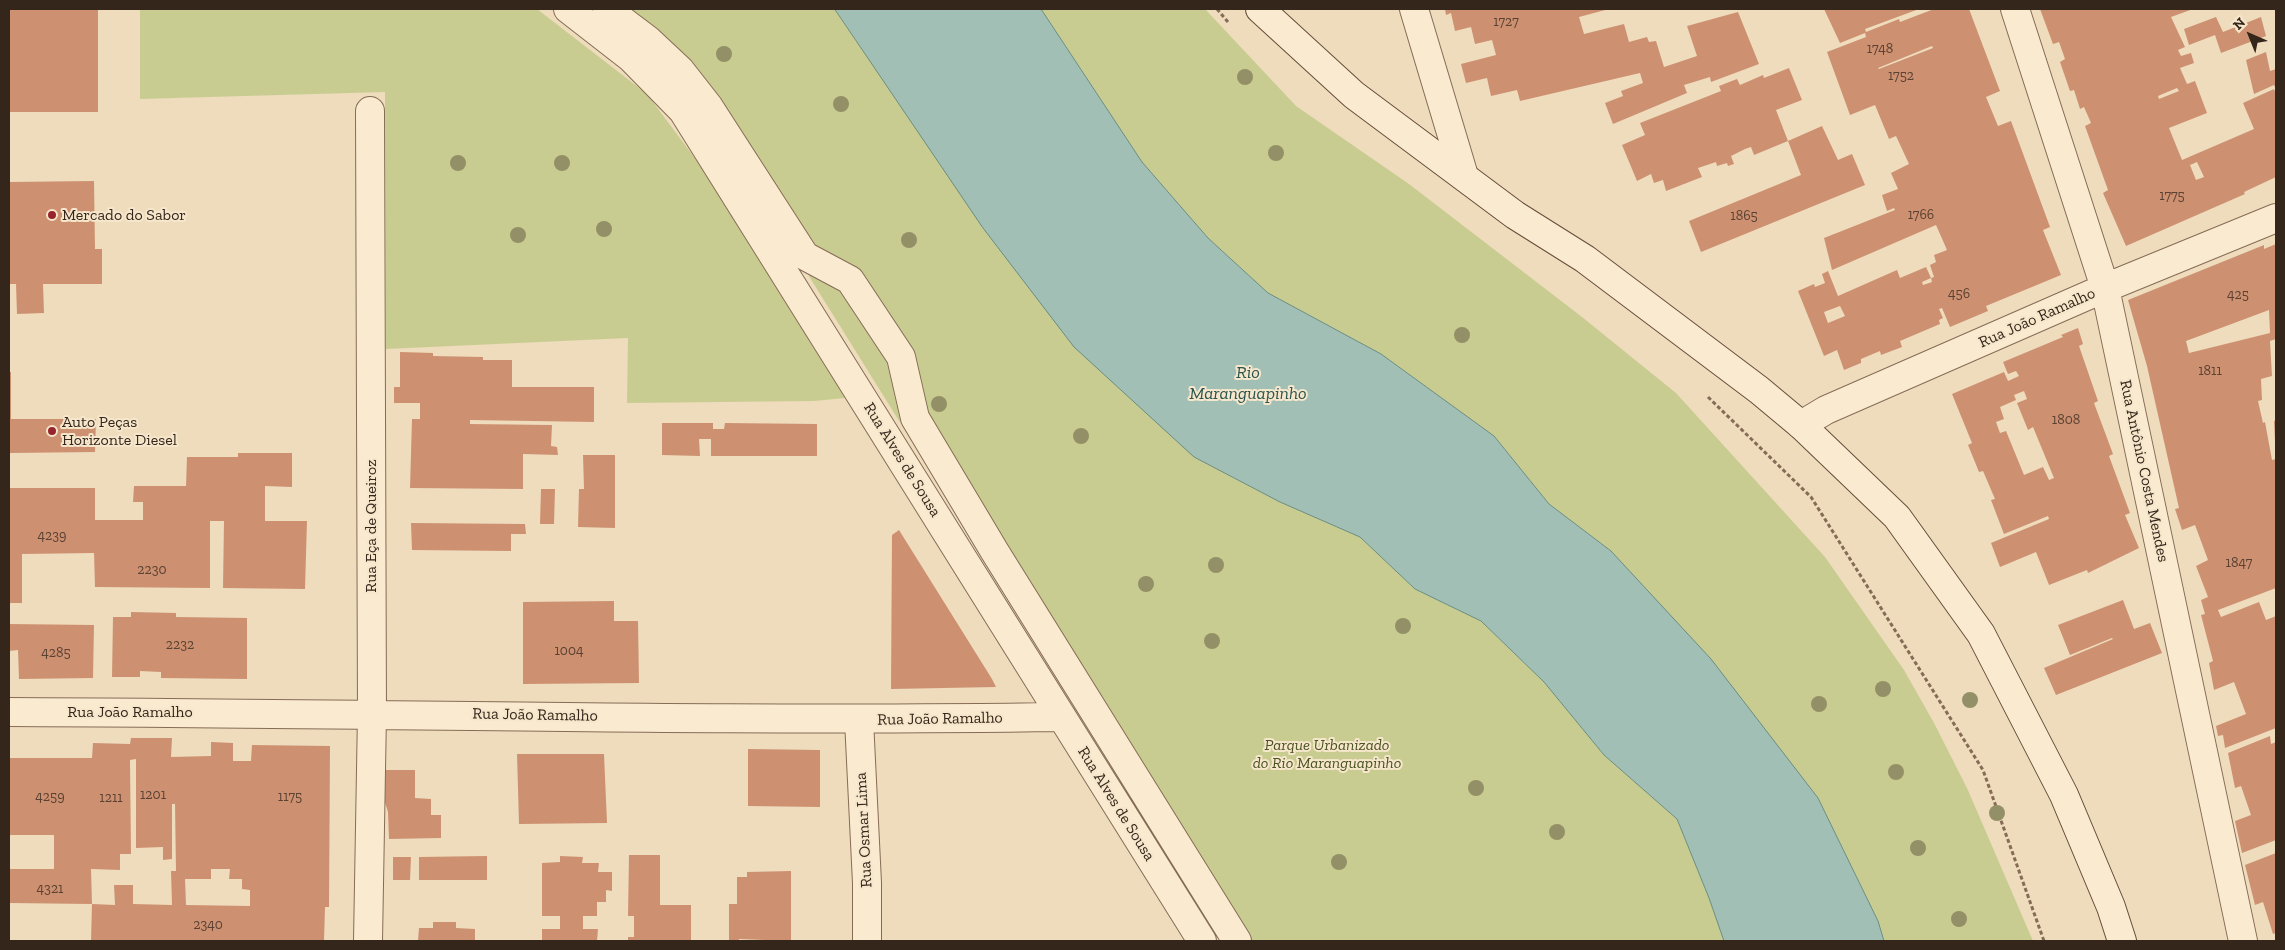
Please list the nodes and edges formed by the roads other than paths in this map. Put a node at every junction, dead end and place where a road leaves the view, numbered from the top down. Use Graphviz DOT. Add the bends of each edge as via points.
graph roads {
  1 [pos="568,9"];
  2 [pos="607,9"];
  3 [pos="1260,9"];
  4 [pos="1414,9"];
  5 [pos="2015,9"];
  6 [pos="370,111"];
  7 [pos="1464,176"];
  8 [pos="2276,218"];
  9 [pos="2105,288"];
  10 [pos="1801,425"];
  11 [pos="9,712"];
  12 [pos="372,713"];
  13 [pos="1062,717"];
  14 [pos="859,720"];
  15 [pos="368,941"];
  16 [pos="867,941"];
  17 [pos="1202,941"];
  18 [pos="1237,941"];
  19 [pos="2122,941"];
  20 [pos="2243,941"];
  1 -- 13 [label="street, Rua Alves de Sousa" via="631,58 683,111"];
  2 -- 18 [label="street" via="648,40 680,70 709,107 805,256 850,280 901,357 915,418"];
  3 -- 7 [label="street" via="1354,95"];
  4 -- 7 [label="street"];
  5 -- 9 [label="street, Rua Antônio Costa Mendes"];
  6 -- 12 [label="street, Rua Eça de Queiroz"];
  7 -- 10 [label="street" via="1585,259"];
  8 -- 9 [label="street, Rua João Ramalho"];
  9 -- 10 [label="street, Rua João Ramalho" via="1826,410"];
  9 -- 20 [label="street, Rua Antônio Costa Mendes"];
  10 -- 19 [label="street" via="1897,517 1981,634 2064,795"];
  11 -- 12 [label="street, Rua João Ramalho"];
  12 -- 14 [label="street, Rua João Ramalho"];
  12 -- 15 [label="street, Rua Eça de Queiroz"];
  13 -- 14 [label="street, Rua João Ramalho"];
  13 -- 17 [label="street, Rua Alves de Sousa"];
  14 -- 16 [label="street, Rua Osmar Lima"];
}
